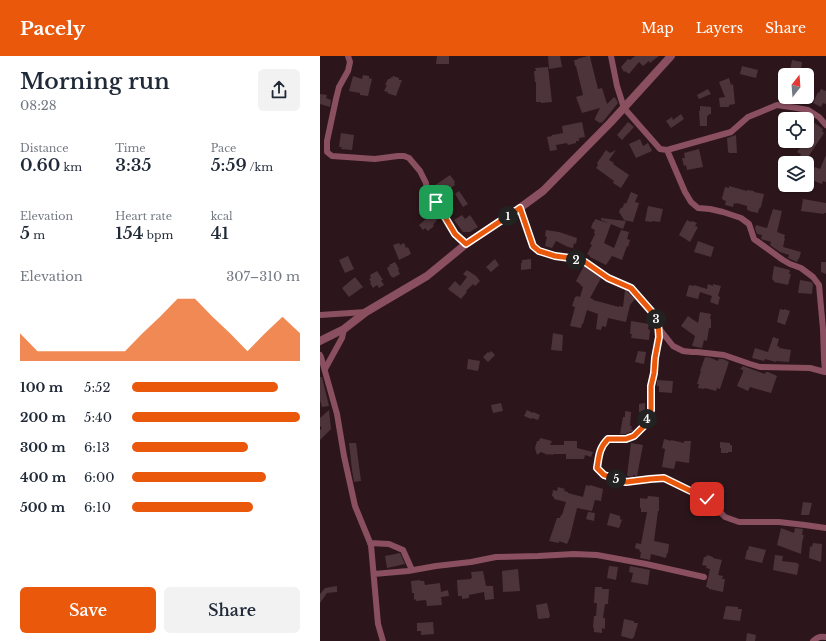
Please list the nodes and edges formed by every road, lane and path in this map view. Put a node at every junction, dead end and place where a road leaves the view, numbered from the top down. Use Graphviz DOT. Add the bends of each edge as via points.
graph roads {
  1 [pos="348,56"];
  2 [pos="611,56"];
  3 [pos="671,56"];
  4 [pos="624,108"];
  5 [pos="826,125"];
  6 [pos="667,150"];
  7 [pos="520,208"];
  8 [pos="466,244"];
  9 [pos="366,312"];
  10 [pos="320,315"];
  11 [pos="658,327"];
  12 [pos="344,329"];
  13 [pos="320,342"];
  14 [pos="320,355"];
  15 [pos="324,369"];
  16 [pos="826,372"];
  17 [pos="826,528"];
  18 [pos="370,543"];
  19 [pos="412,570"];
  20 [pos="374,574"];
  21 [pos="704,577"];
  22 [pos="826,637"];
  23 [pos="383,641"];
  24 [pos="813,641"];
  1 -- 8 [label="street" via="350,62 339,87 327,152 332,156 409,158 420,171 427,192 455,234"];
  2 -- 4 [label="street"];
  3 -- 4 [label="street"];
  4 -- 6 [label="street" via="660,149"];
  4 -- 7 [label="street" via="543,191"];
  5 -- 6 [label="street" via="808,110 777,105 748,117 731,132"];
  6 -- 16 [label="street" via="684,192 691,202 698,208 741,218 749,224 754,239 786,262 801,268 819,285"];
  7 -- 8 [label="street"];
  7 -- 11 [label="street" via="533,246 539,251 555,256 585,262 608,278 631,288 652,312"];
  8 -- 9 [label="street" via="427,276"];
  9 -- 10 [label="street"];
  9 -- 12 [label="street"];
  11 -- 16 [label="street" via="672,346 683,351 724,355 760,367 810,368"];
  11 -- 17 [label="street" via="659,337 651,386 651,410 644,426 634,436 626,439 608,439 602,444 597,468 604,475 626,482 664,478 707,499 725,517 739,522 778,522"];
  12 -- 13 [label="street"];
  12 -- 15 [label="street" via="342,338"];
  14 -- 15 [label="street"];
  15 -- 18 [label="street" via="337,414 355,506"];
  18 -- 19 [label="street" via="388,544 403,550"];
  18 -- 20 [label="street"];
  19 -- 20 [label="street"];
  19 -- 21 [label="street" via="496,557 579,554 604,556"];
  20 -- 23 [label="street" via="378,624"];
  22 -- 24 [label="street"];
}
